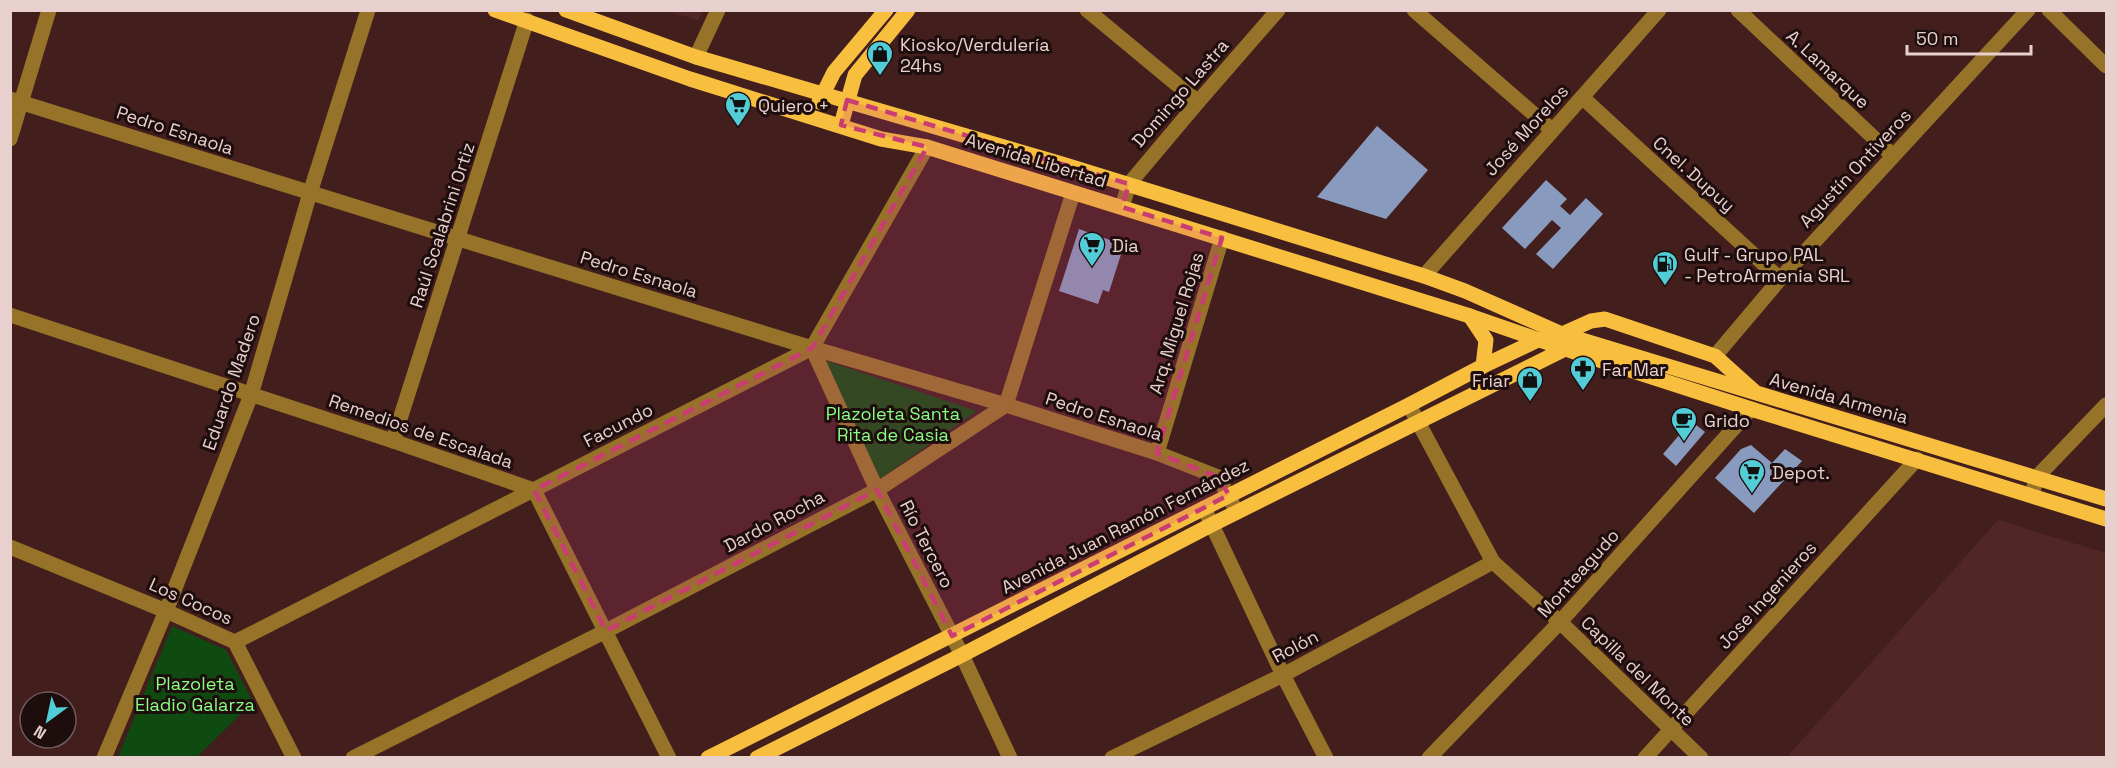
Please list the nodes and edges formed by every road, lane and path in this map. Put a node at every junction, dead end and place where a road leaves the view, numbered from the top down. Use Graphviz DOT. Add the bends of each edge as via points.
graph roads {
  1 [pos="49,10"];
  2 [pos="368,10"];
  3 [pos="495,10"];
  4 [pos="566,10"];
  5 [pos="718,10"];
  6 [pos="886,10"];
  7 [pos="908,10"];
  8 [pos="1087,10"];
  9 [pos="1278,10"];
  10 [pos="1414,10"];
  11 [pos="1659,10"];
  12 [pos="1738,10"];
  13 [pos="2028,10"];
  14 [pos="2049,10"];
  15 [pos="527,20"];
  16 [pos="696,57"];
  17 [pos="2106,66"];
  18 [pos="821,95"];
  19 [pos="1582,97"];
  20 [pos="848,100"];
  21 [pos="16,101"];
  22 [pos="1198,102"];
  23 [pos="814,117"];
  24 [pos="841,125"];
  25 [pos="1552,130"];
  26 [pos="10,139"];
  27 [pos="927,147"];
  28 [pos="1892,155"];
  29 [pos="1129,184"];
  30 [pos="1073,193"];
  31 [pos="310,194"];
  32 [pos="1122,207"];
  33 [pos="1222,238"];
  34 [pos="459,239"];
  35 [pos="1424,276"];
  36 [pos="1780,279"];
  37 [pos="10,315"];
  38 [pos="1470,316"];
  39 [pos="1538,340"];
  40 [pos="1563,342"];
  41 [pos="812,348"];
  42 [pos="1715,356"];
  43 [pos="1483,366"];
  44 [pos="251,395"];
  45 [pos="1758,395"];
  46 [pos="1006,405"];
  47 [pos="1409,405"];
  48 [pos="2106,405"];
  49 [pos="1751,409"];
  50 [pos="1419,423"];
  51 [pos="393,441"];
  52 [pos="1157,453"];
  53 [pos="1917,459"];
  54 [pos="2036,478"];
  55 [pos="534,490"];
  56 [pos="877,490"];
  57 [pos="1229,495"];
  58 [pos="2032,496"];
  59 [pos="2106,499"];
  60 [pos="1204,508"];
  61 [pos="1237,512"];
  62 [pos="2106,519"];
  63 [pos="1210,525"];
  64 [pos="10,547"];
  65 [pos="1493,562"];
  66 [pos="165,610"];
  67 [pos="1560,622"];
  68 [pos="606,631"];
  69 [pos="952,636"];
  70 [pos="235,642"];
  71 [pos="962,655"];
  72 [pos="1282,675"];
  73 [pos="1671,730"];
  74 [pos="104,758"];
  75 [pos="294,758"];
  76 [pos="353,758"];
  77 [pos="669,758"];
  78 [pos="708,758"];
  79 [pos="757,758"];
  80 [pos="1010,758"];
  81 [pos="1113,758"];
  82 [pos="1326,758"];
  83 [pos="1429,758"];
  84 [pos="1646,758"];
  85 [pos="1701,758"];
  1 -- 21 [label="street"];
  2 -- 31 [label="street, Eduardo Madero"];
  3 -- 15 [label="main road, Avenida Libertad"];
  4 -- 16 [label="main road, Avenida Libertad"];
  5 -- 16 [label="street"];
  6 -- 18 [label="main road" via="834,72"];
  7 -- 20 [label="main road" via="855,75"];
  8 -- 22 [label="street"];
  9 -- 22 [label="street, Domingo Lastra"];
  10 -- 25 [label="street"];
  11 -- 19 [label="street, José Morelos"];
  12 -- 28 [label="street, A. Lamarque"];
  13 -- 28 [label="street, Agustín Ontiveros"];
  14 -- 17 [label="street"];
  15 -- 23 [label="main road, Avenida Libertad" via="690,79"];
  15 -- 34 [label="street, Raúl Scalabrini Ortiz"];
  16 -- 18 [label="main road, Avenida Libertad"];
  18 -- 20 [label="main road, Avenida Libertad"];
  18 -- 23 [label="main road"];
  19 -- 25 [label="street, José Morelos"];
  19 -- 36 [label="street, Cnel. Dupuy"];
  20 -- 24 [label="main road"];
  20 -- 29 [label="main road, Avenida Libertad"];
  21 -- 26 [label="street"];
  21 -- 31 [label="street, Pedro Esnaola"];
  22 -- 29 [label="street, Domingo Lastra"];
  23 -- 24 [label="main road, Avenida Libertad"];
  24 -- 27 [label="main road, Avenida Libertad" via="881,139"];
  25 -- 35 [label="street, José Morelos"];
  27 -- 30 [label="main road, Avenida Libertad"];
  27 -- 41 [label="street"];
  28 -- 36 [label="street, Agustín Ontiveros"];
  29 -- 32 [label="street, Domingo Lastra"];
  29 -- 35 [label="main road, Avenida Libertad"];
  30 -- 32 [label="main road, Avenida Libertad"];
  30 -- 46 [label="street"];
  31 -- 34 [label="street, Pedro Esnaola"];
  31 -- 44 [label="street, Eduardo Madero"];
  32 -- 33 [label="main road, Avenida Libertad"];
  33 -- 38 [label="main road, Avenida Libertad"];
  33 -- 52 [label="street, Arq. Miguel Rojas"];
  34 -- 41 [label="street, Pedro Esnaola"];
  34 -- 51 [label="street, Raúl Scalabrini Ortiz"];
  35 -- 40 [label="main road, Avenida Libertad" via="1465,291"];
  36 -- 42 [label="street, Agustín Ontiveros"];
  37 -- 44 [label="street, Remedios de Escalada"];
  38 -- 39 [label="main road, Avenida Libertad"];
  38 -- 43 [label="main road" via="1486,340"];
  39 -- 40 [label="main road, Avenida Libertad"];
  39 -- 43 [label="main road, Avenida Juan Ramón Fernández"];
  40 -- 42 [label="main road, Avenida Juan Ramón Fernández" via="1591,321 1605,319"];
  40 -- 45 [label="main road, Avenida Armenia" via="1585,340"];
  40 -- 49 [label="main road, Avenida Armenia"];
  40 -- 50 [label="main road, Avenida Juan Ramón Fernández"];
  41 -- 46 [label="street, Pedro Esnaola"];
  41 -- 55 [label="street, Facundo"];
  41 -- 56 [label="street, Río Tercero"];
  42 -- 45 [label="main road"];
  43 -- 47 [label="main road, Avenida Juan Ramón Fernández"];
  44 -- 51 [label="street, Remedios de Escalada"];
  44 -- 66 [label="street, Eduardo Madero"];
  45 -- 54 [label="main road, Avenida Armenia"];
  46 -- 52 [label="street, Pedro Esnaola"];
  46 -- 56 [label="street, Dardo Rocha"];
  47 -- 50 [label="street, Capilla del Monte"];
  47 -- 57 [label="main road, Avenida Juan Ramón Fernández"];
  48 -- 54 [label="street"];
  49 -- 53 [label="main road, Avenida Armenia"];
  49 -- 67 [label="street, Monteagudo"];
  50 -- 61 [label="main road, Avenida Juan Ramón Fernández"];
  50 -- 65 [label="street, Capilla del Monte"];
  51 -- 55 [label="street, Remedios de Escalada"];
  52 -- 57 [label="street, Pedro Esnaola" via="1218,477"];
  53 -- 58 [label="main road, Avenida Armenia"];
  53 -- 73 [label="street, Jose Ingenieros"];
  54 -- 58 [label="street"];
  54 -- 59 [label="main road, Avenida Armenia"];
  55 -- 68 [label="street"];
  55 -- 70 [label="street, Facundo"];
  56 -- 68 [label="street, Dardo Rocha"];
  56 -- 69 [label="street, Río Tercero"];
  57 -- 60 [label="main road, Avenida Juan Ramón Fernández"];
  57 -- 61 [label="street, Pedro Esnaola"];
  58 -- 62 [label="main road, Avenida Armenia"];
  60 -- 63 [label="street"];
  60 -- 69 [label="main road, Avenida Juan Ramón Fernández"];
  61 -- 63 [label="main road, Avenida Juan Ramón Fernández"];
  63 -- 71 [label="main road, Avenida Juan Ramón Fernández"];
  63 -- 72 [label="street"];
  64 -- 66 [label="street, Los Cocos"];
  65 -- 67 [label="street, Capilla del Monte"];
  65 -- 72 [label="street, Rolón"];
  66 -- 70 [label="street, Los Cocos"];
  66 -- 74 [label="street, Eduardo Madero"];
  67 -- 73 [label="street, Capilla del Monte"];
  67 -- 83 [label="street, Monteagudo"];
  68 -- 76 [label="street, Dardo Rocha"];
  68 -- 77 [label="street"];
  69 -- 71 [label="street, Río Tercero"];
  69 -- 78 [label="main road, Avenida Juan Ramón Fernández"];
  70 -- 75 [label="street, Los Cocos"];
  71 -- 79 [label="main road, Avenida Juan Ramón Fernández"];
  71 -- 80 [label="street, Río Tercero"];
  72 -- 81 [label="street, Rolón"];
  72 -- 82 [label="street"];
  73 -- 84 [label="street, Jose Ingenieros"];
  73 -- 85 [label="street, Capilla del Monte"];
}
